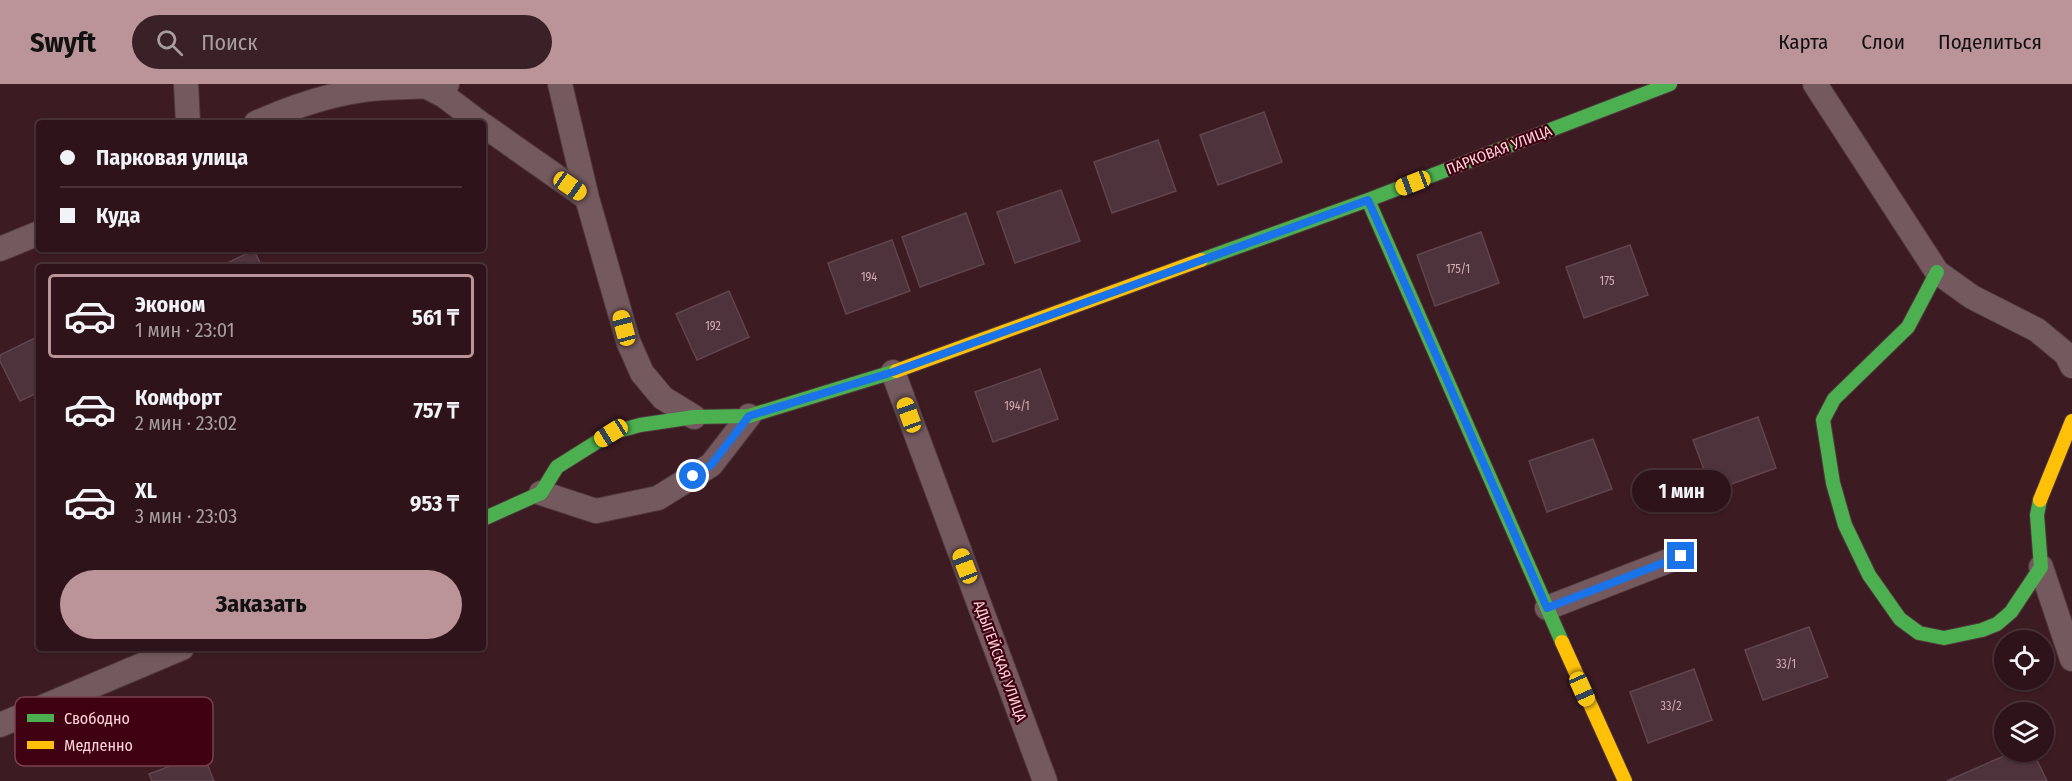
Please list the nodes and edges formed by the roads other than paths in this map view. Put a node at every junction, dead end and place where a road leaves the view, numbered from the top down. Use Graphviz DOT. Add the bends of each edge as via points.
graph roads {
  1 [pos="560,84"];
  2 [pos="1670,84"];
  3 [pos="1815,84"];
  4 [pos="190,85"];
  5 [pos="432,85"];
  6 [pos="188,120"];
  7 [pos="263,120"];
  8 [pos="477,120"];
  9 [pos="486,127"];
  10 [pos="587,198"];
  11 [pos="1368,200"];
  12 [pos="36,234"];
  13 [pos="0,249"];
  14 [pos="1937,272"];
  15 [pos="2072,366"];
  16 [pos="893,372"];
  17 [pos="749,416"];
  18 [pos="694,417"];
  19 [pos="2072,421"];
  20 [pos="541,493"];
  21 [pos="486,518"];
  22 [pos="1681,556"];
  23 [pos="2041,567"];
  24 [pos="1547,608"];
  25 [pos="175,651"];
  26 [pos="2072,659"];
  27 [pos="66,697"];
  28 [pos="15,719"];
  29 [pos="0,725"];
  30 [pos="1045,781"];
  31 [pos="1626,781"];
  1 -- 10 [label="street"];
  2 -- 11 [label="street, ПАРКОВАЯ УЛИЦА"];
  3 -- 14 [label="street"];
  4 -- 6 [label="street"];
  5 -- 7 [label="street" via="342,94 297,105"];
  5 -- 8 [label="street"];
  9 -- 10 [label="street"];
  10 -- 18 [label="street" via="628,341 642,373 663,398"];
  11 -- 16 [label="street, ПАРКОВАЯ УЛИЦА"];
  11 -- 24 [label="street"];
  12 -- 13 [label="street"];
  14 -- 15 [label="street" via="1972,297 2037,330 2066,354"];
  14 -- 23 [label="street" via="1908,327 1834,399 1823,420 1833,483 1845,525 1869,575 1900,620 1919,633 1944,638 1963,636 1997,624 2011,612"];
  16 -- 17 [label="street, ПАРКОВАЯ УЛИЦА"];
  16 -- 30 [label="street, АДЫГЕЙСКАЯ УЛИЦА"];
  17 -- 18 [label="street, ПАРКОВАЯ УЛИЦА"];
  17 -- 20 [label="street" via="711,465 658,498 596,511"];
  18 -- 20 [label="street, ПАРКОВАЯ УЛИЦА" via="611,433 557,467"];
  19 -- 23 [label="street" via="2041,492 2037,515"];
  20 -- 21 [label="street"];
  22 -- 24 [label="street"];
  23 -- 26 [label="street"];
  24 -- 31 [label="street"];
  25 -- 27 [label="street"];
  28 -- 29 [label="street"];
}
